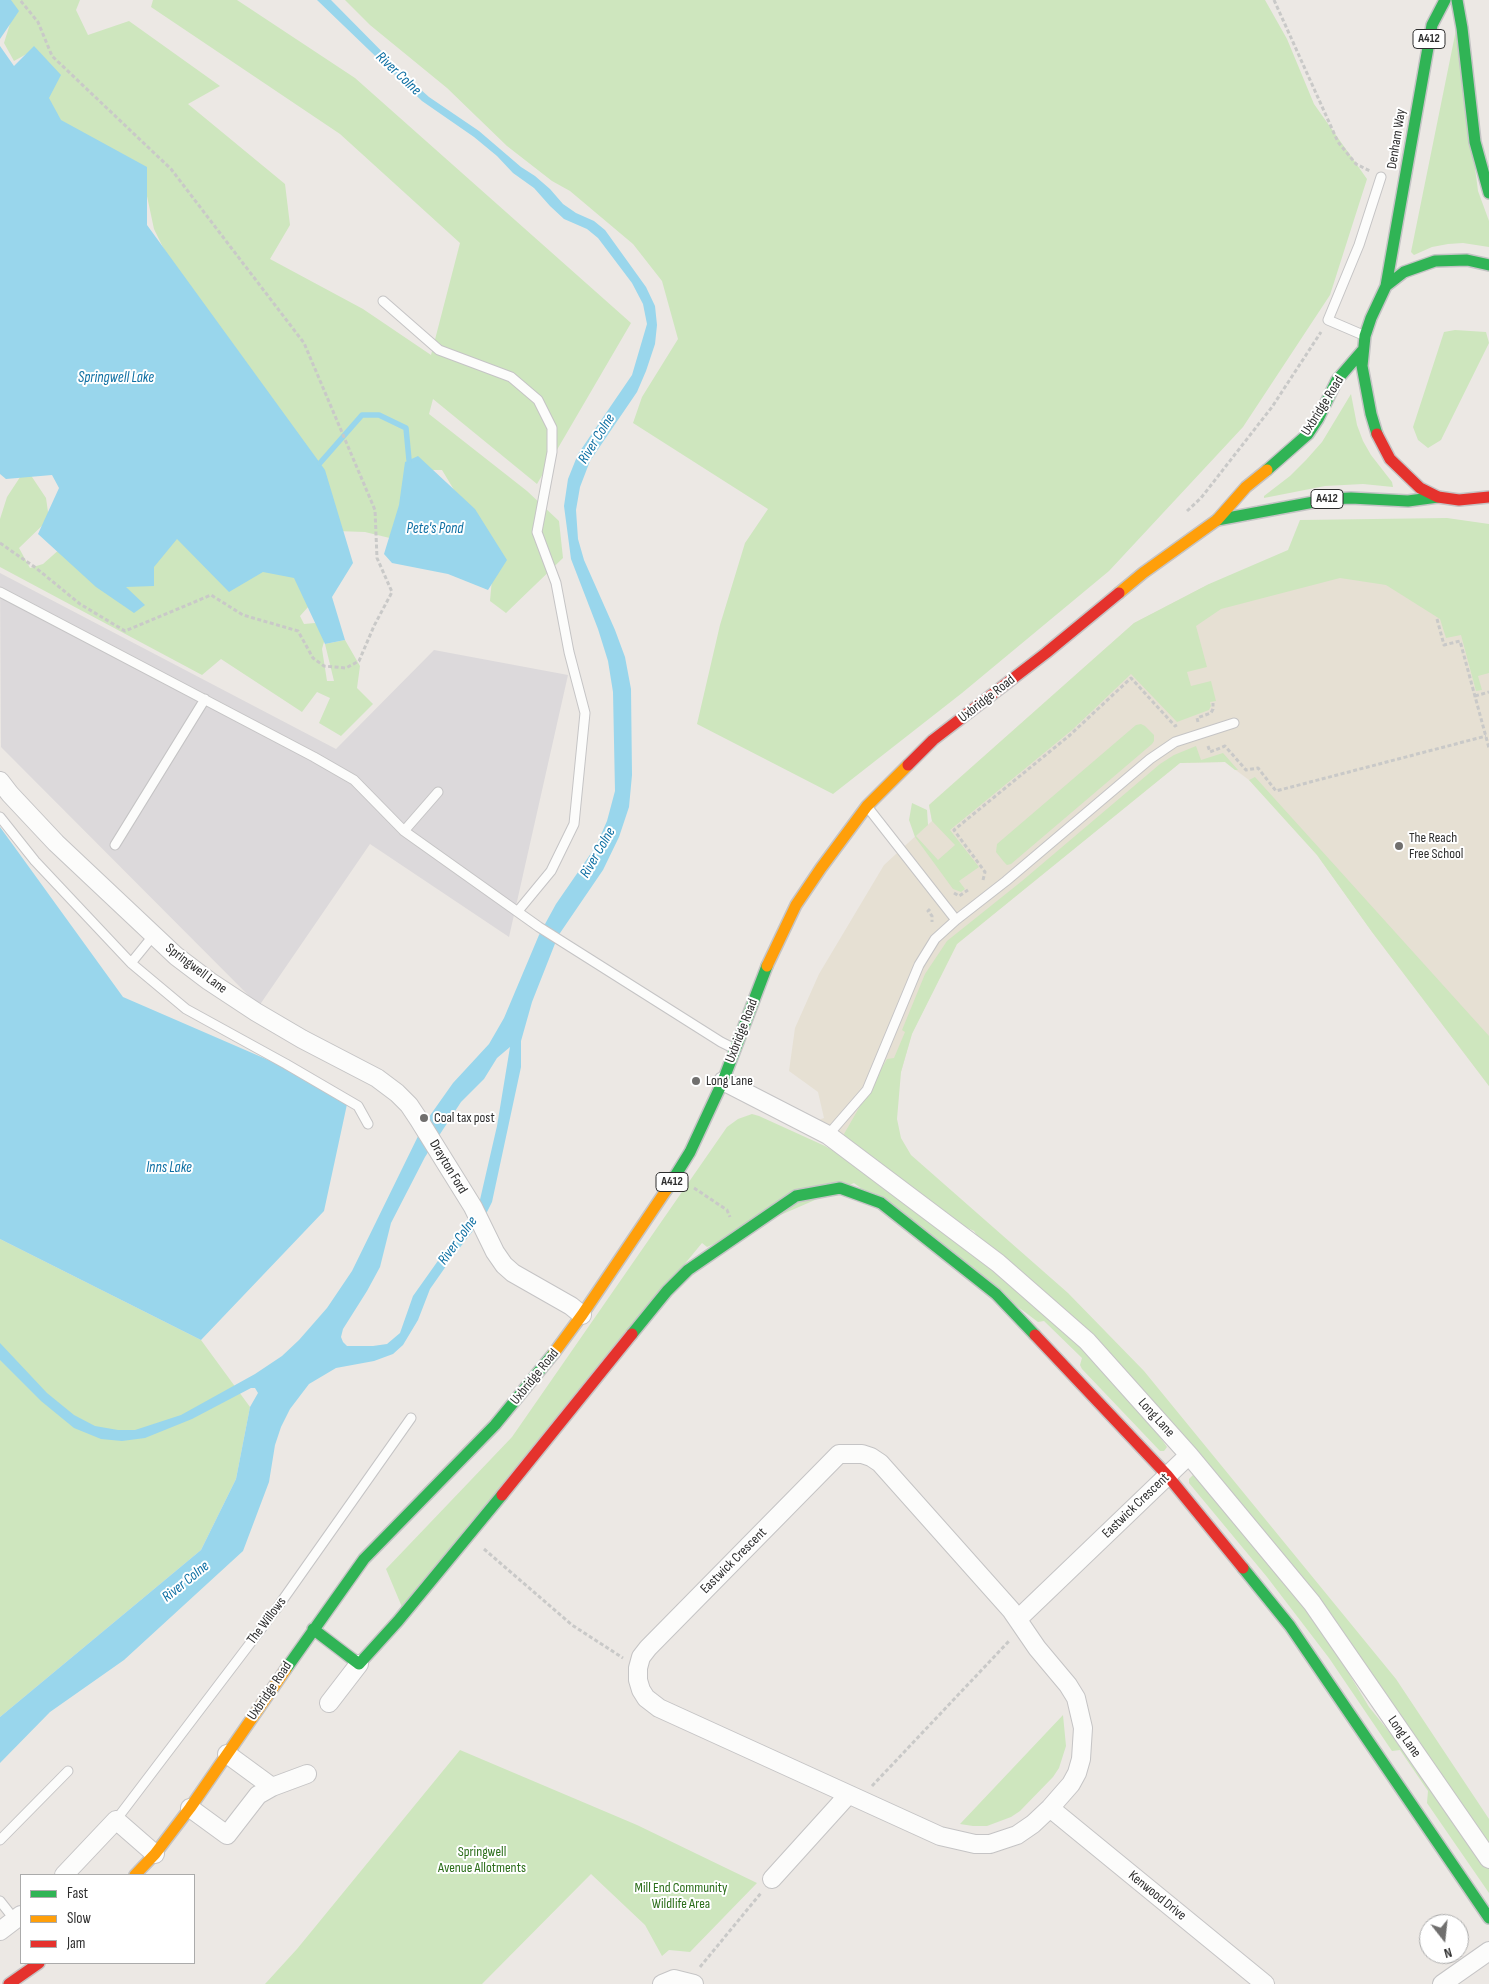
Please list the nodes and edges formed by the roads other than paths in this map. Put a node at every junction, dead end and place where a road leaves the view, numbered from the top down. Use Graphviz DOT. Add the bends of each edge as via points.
graph roads {
  1 [pos="1445,0"];
  2 [pos="1457,0"];
  3 [pos="1464,49"];
  4 [pos="1485,126"];
  5 [pos="1381,177"];
  6 [pos="1489,193"];
  7 [pos="1489,265"];
  8 [pos="1386,286"];
  9 [pos="383,301"];
  10 [pos="1365,336"];
  11 [pos="1362,351"];
  12 [pos="1438,497"];
  13 [pos="1486,499"];
  14 [pos="1217,520"];
  15 [pos="0,592"];
  16 [pos="205,699"];
  17 [pos="1234,723"];
  18 [pos="0,781"];
  19 [pos="438,792"];
  20 [pos="867,806"];
  21 [pos="0,817"];
  22 [pos="404,831"];
  23 [pos="115,845"];
  24 [pos="518,911"];
  25 [pos="956,920"];
  26 [pos="153,936"];
  27 [pos="131,963"];
  28 [pos="736,1049"];
  29 [pos="723,1081"];
  30 [pos="419,1120"];
  31 [pos="368,1124"];
  32 [pos="828,1135"];
  33 [pos="582,1315"];
  34 [pos="411,1418"];
  35 [pos="1189,1455"];
  36 [pos="1167,1475"];
  37 [pos="1020,1623"];
  38 [pos="313,1629"];
  39 [pos="359,1664"];
  40 [pos="329,1703"];
  41 [pos="227,1754"];
  42 [pos="68,1771"];
  43 [pos="307,1774"];
  44 [pos="272,1787"];
  45 [pos="855,1798"];
  46 [pos="190,1808"];
  47 [pos="1050,1808"];
  48 [pos="116,1820"];
  49 [pos="0,1840"];
  50 [pos="155,1854"];
  51 [pos="1489,1859"];
  52 [pos="65,1874"];
  53 [pos="136,1874"];
  54 [pos="772,1879"];
  55 [pos="0,1901"];
  56 [pos="18,1917"];
  57 [pos="1489,1918"];
  58 [pos="0,1931"];
  59 [pos="1489,1951"];
  60 [pos="38,1964"];
  61 [pos="9,1984"];
  62 [pos="1265,1984"];
  63 [pos="1442,1984"];
  1 -- 8 [label="main road, Denham Way / A412" via="1432,25"];
  2 -- 3 [label="main road, A412"];
  3 -- 4 [label="main road, A412"];
  3 -- 6 [label="main road, A412" via="1475,142"];
  5 -- 10 [label="lane" via="1359,244 1328,320"];
  7 -- 8 [label="main road" via="1467,260 1434,261 1404,272"];
  8 -- 10 [label="main road"];
  9 -- 24 [label="lane" via="440,350 511,377 538,400 552,428 552,452 537,532 556,583 585,713 574,824 550,871"];
  10 -- 11 [label="main road"];
  11 -- 12 [label="main road" via="1370,414 1383,446 1410,480"];
  11 -- 14 [label="main road, Uxbridge Road / A412" via="1337,380 1308,434 1246,487"];
  12 -- 13 [label="main road"];
  12 -- 14 [label="main road, Uxbridge Road / A412" via="1408,501 1330,499"];
  14 -- 20 [label="main road, Uxbridge Road / A412" via="1143,572 1046,653 933,740"];
  15 -- 16 [label="lane"];
  16 -- 22 [label="lane" via="354,780"];
  16 -- 23 [label="lane"];
  17 -- 25 [label="lane" via="1175,742 1150,759"];
  18 -- 26 [label="street, Springwell Lane" via="56,843"];
  19 -- 22 [label="lane"];
  20 -- 25 [label="lane"];
  20 -- 28 [label="main road, Uxbridge Road / A412" via="796,905 770,957"];
  21 -- 27 [label="lane" via="35,861"];
  22 -- 24 [label="lane"];
  24 -- 28 [label="lane"];
  25 -- 32 [label="lane" via="935,939 919,965 867,1090"];
  26 -- 27 [label="lane"];
  26 -- 30 [label="street, Springwell Lane" via="202,976 256,1012 377,1078 397,1093"];
  27 -- 31 [label="lane" via="186,1009 358,1106"];
  28 -- 29 [label="main road, Uxbridge Road / A412"];
  29 -- 32 [label="street, Long Lane"];
  29 -- 33 [label="main road, Uxbridge Road / A412" via="690,1152"];
  30 -- 33 [label="street, Drayton Ford" via="504,1265"];
  32 -- 35 [label="street, Long Lane" via="998,1263 1087,1341"];
  33 -- 38 [label="main road, Uxbridge Road / A412" via="496,1425 364,1559"];
  34 -- 48 [label="lane, The Willows" via="277,1608"];
  35 -- 36 [label="street, Eastwick Crescent"];
  35 -- 51 [label="street, Long Lane" via="1312,1602"];
  36 -- 37 [label="street, Eastwick Crescent"];
  36 -- 39 [label="main road" via="996,1294 881,1204 840,1188 796,1196 688,1270 667,1291 398,1621"];
  36 -- 57 [label="main road" via="1290,1626"];
  37 -- 45 [label="street, Eastwick Crescent" via="880,1463 862,1454 839,1454 641,1657 638,1668 641,1690 659,1708"];
  37 -- 47 [label="street, Eastwick Crescent" via="1076,1698 1083,1728 1077,1773"];
  38 -- 39 [label="main road"];
  38 -- 41 [label="main road, Uxbridge Road / A412"];
  39 -- 40 [label="street"];
  41 -- 44 [label="street"];
  41 -- 46 [label="main road, Uxbridge Road / A412"];
  42 -- 49 [label="lane"];
  43 -- 44 [label="street"];
  44 -- 46 [label="street" via="258,1795 227,1835"];
  45 -- 47 [label="street, Eastwick Crescent" via="940,1836 975,1844 990,1844 1018,1835"];
  45 -- 54 [label="street"];
  46 -- 50 [label="main road, Uxbridge Road / A412"];
  47 -- 62 [label="street, Kenwood Drive"];
  48 -- 50 [label="street"];
  48 -- 52 [label="street"];
  50 -- 53 [label="main road, Uxbridge Road / A412"];
  55 -- 56 [label="lane"];
  56 -- 58 [label="street"];
  59 -- 63 [label="street"];
  60 -- 61 [label="main road"];
}
